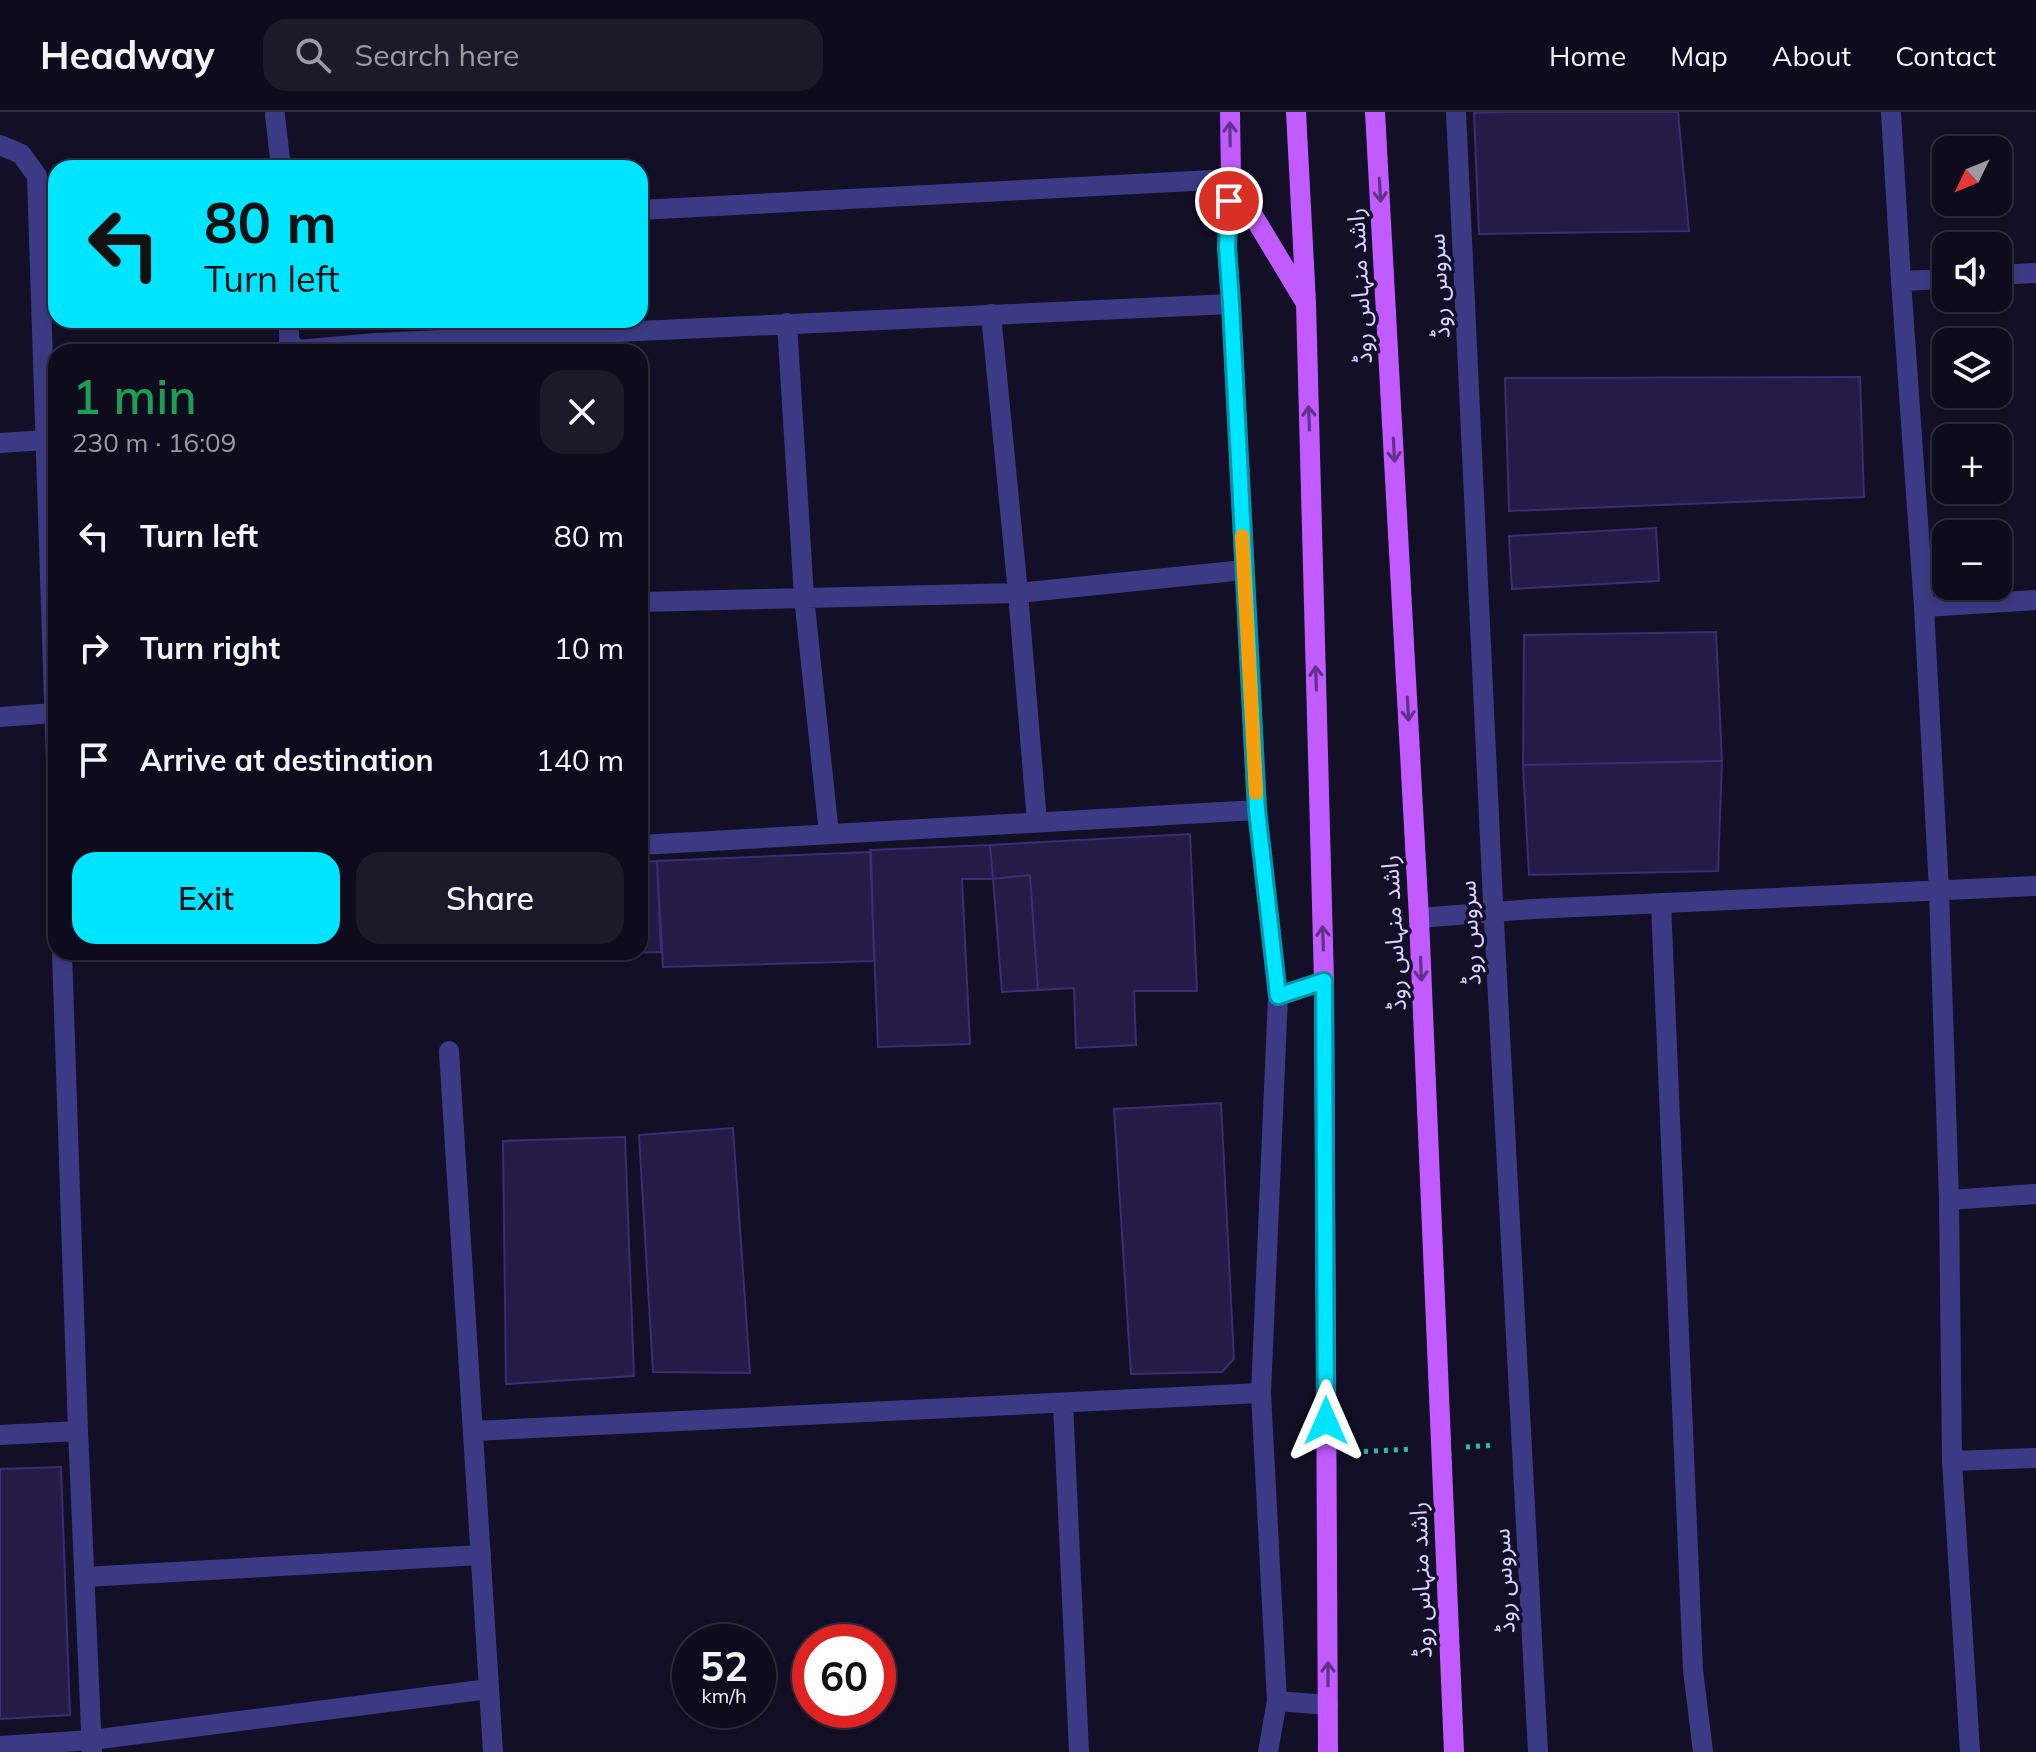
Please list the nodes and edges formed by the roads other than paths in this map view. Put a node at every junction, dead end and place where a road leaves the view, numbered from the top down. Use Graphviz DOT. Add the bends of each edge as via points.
graph roads {
  1 [pos="1230,112"];
  2 [pos="1296,112"];
  3 [pos="1375,112"];
  4 [pos="1456,112"];
  5 [pos="1891,112"];
  6 [pos="275,115"];
  7 [pos="0,145"];
  8 [pos="280,160"];
  9 [pos="1231,179"];
  10 [pos="648,210"];
  11 [pos="2036,273"];
  12 [pos="2012,274"];
  13 [pos="1932,280"];
  14 [pos="1901,281"];
  15 [pos="1306,303"];
  16 [pos="1231,304"];
  17 [pos="991,314"];
  18 [pos="787,323"];
  19 [pos="569,343"];
  20 [pos="530,344"];
  21 [pos="45,440"];
  22 [pos="0,443"];
  23 [pos="48,531"];
  24 [pos="1244,570"];
  25 [pos="1018,593"];
  26 [pos="804,597"];
  27 [pos="2036,600"];
  28 [pos="648,602"];
  29 [pos="1924,607"];
  30 [pos="48,713"];
  31 [pos="0,717"];
  32 [pos="1257,810"];
  33 [pos="1037,822"];
  34 [pos="829,834"];
  35 [pos="648,845"];
  36 [pos="2036,886"];
  37 [pos="1939,890"];
  38 [pos="1661,903"];
  39 [pos="1494,911"];
  40 [pos="1419,918"];
  41 [pos="62,960"];
  42 [pos="1324,981"];
  43 [pos="1278,996"];
  44 [pos="449,1051"];
  45 [pos="2036,1194"];
  46 [pos="1949,1200"];
  47 [pos="1261,1393"];
  48 [pos="1063,1403"];
  49 [pos="78,1431"];
  50 [pos="473,1431"];
  51 [pos="0,1435"];
  52 [pos="2036,1458"];
  53 [pos="1952,1461"];
  54 [pos="481,1555"];
  55 [pos="84,1577"];
  56 [pos="489,1689"];
  57 [pos="1277,1701"];
  58 [pos="1328,1705"];
  59 [pos="0,1746"];
  60 [pos="92,1746"];
  61 [pos="493,1752"];
  62 [pos="1079,1752"];
  63 [pos="1268,1752"];
  64 [pos="1328,1752"];
  65 [pos="1454,1752"];
  66 [pos="1538,1752"];
  67 [pos="1703,1752"];
  68 [pos="1970,1752"];
  9 -- 1 [label="main road, one-way"];
  2 -- 15 [label="main road"];
  3 -- 40 [label="main road, راشد منہاس روڈ, one-way"];
  4 -- 39 [label="street, سروس روڈ"];
  5 -- 14 [label="street"];
  6 -- 8 [label="street"];
  7 -- 21 [label="street" via="21,154 37,176"];
  9 -- 10 [label="street"];
  9 -- 15 [label="main road"];
  9 -- 16 [label="street"];
  11 -- 12 [label="street"];
  13 -- 14 [label="street"];
  14 -- 29 [label="street"];
  42 -- 15 [label="main road, one-way"];
  16 -- 17 [label="street"];
  16 -- 24 [label="street"];
  17 -- 18 [label="street"];
  17 -- 25 [label="street"];
  18 -- 19 [label="street"];
  18 -- 26 [label="street"];
  19 -- 20 [label="street"];
  21 -- 22 [label="street"];
  21 -- 23 [label="street"];
  24 -- 25 [label="street"];
  24 -- 32 [label="street"];
  25 -- 26 [label="street"];
  25 -- 33 [label="street"];
  26 -- 28 [label="street"];
  26 -- 34 [label="street"];
  27 -- 29 [label="street"];
  29 -- 37 [label="street"];
  30 -- 31 [label="street"];
  32 -- 33 [label="street"];
  32 -- 43 [label="street"];
  33 -- 34 [label="street"];
  34 -- 35 [label="street"];
  36 -- 37 [label="street"];
  37 -- 38 [label="street"];
  37 -- 46 [label="street"];
  38 -- 39 [label="street"];
  38 -- 67 [label="street" via="1693,1670"];
  39 -- 40 [label="street"];
  39 -- 66 [label="street, سروس روڈ"];
  40 -- 65 [label="main road, راشد منہاس روڈ, one-way"];
  41 -- 49 [label="street"];
  42 -- 43 [label="street"];
  58 -- 42 [label="main road, one-way"];
  43 -- 47 [label="street"];
  44 -- 50 [label="street"];
  45 -- 46 [label="street"];
  46 -- 53 [label="street"];
  47 -- 48 [label="street"];
  47 -- 57 [label="street"];
  48 -- 50 [label="street"];
  48 -- 62 [label="street"];
  49 -- 51 [label="street"];
  49 -- 55 [label="street"];
  50 -- 54 [label="street"];
  52 -- 53 [label="street"];
  53 -- 68 [label="street"];
  54 -- 55 [label="street"];
  54 -- 56 [label="street"];
  55 -- 60 [label="street"];
  56 -- 60 [label="street"];
  56 -- 61 [label="street"];
  57 -- 58 [label="street"];
  57 -- 63 [label="street"];
  58 -- 64 [label="main road"];
  59 -- 60 [label="street"];
}
